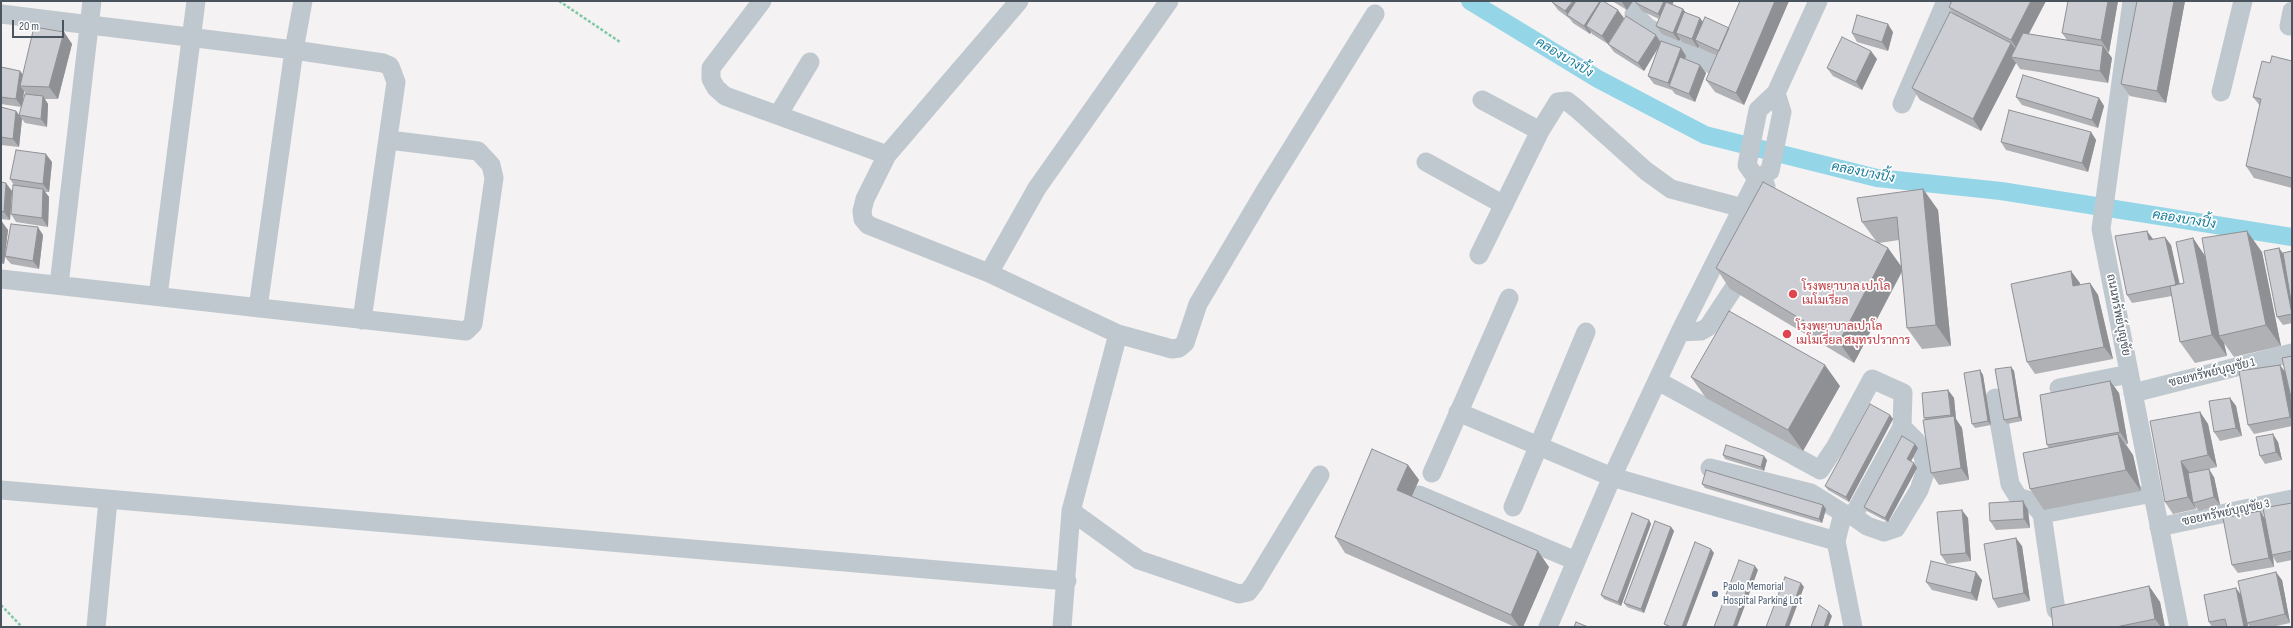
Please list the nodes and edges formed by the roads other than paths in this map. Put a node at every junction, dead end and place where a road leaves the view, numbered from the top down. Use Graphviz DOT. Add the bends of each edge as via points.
graph roads {
  1 [pos="92,1"];
  2 [pos="196,1"];
  3 [pos="303,1"];
  4 [pos="762,1"];
  5 [pos="1019,1"];
  6 [pos="1169,1"];
  7 [pos="1638,1"];
  8 [pos="1818,1"];
  9 [pos="1946,1"];
  10 [pos="2132,1"];
  11 [pos="2243,1"];
  12 [pos="1,14"];
  13 [pos="1375,14"];
  14 [pos="90,25"];
  15 [pos="192,39"];
  16 [pos="294,50"];
  17 [pos="810,62"];
  18 [pos="1713,65"];
  19 [pos="1776,92"];
  20 [pos="2221,92"];
  21 [pos="1482,100"];
  22 [pos="1902,104"];
  23 [pos="778,115"];
  24 [pos="1540,132"];
  25 [pos="389,140"];
  26 [pos="887,155"];
  27 [pos="1426,162"];
  28 [pos="1758,172"];
  29 [pos="1777,201"];
  30 [pos="1504,205"];
  31 [pos="1743,208"];
  32 [pos="1756,252"];
  33 [pos="1479,255"];
  34 [pos="989,273"];
  35 [pos="1,279"];
  36 [pos="58,285"];
  37 [pos="158,296"];
  38 [pos="1509,298"];
  39 [pos="258,308"];
  40 [pos="362,320"];
  41 [pos="1586,332"];
  42 [pos="1680,332"];
  43 [pos="1118,334"];
  44 [pos="2292,353"];
  45 [pos="1658,381"];
  46 [pos="2131,384"];
  47 [pos="2059,388"];
  48 [pos="1995,398"];
  49 [pos="1458,412"];
  50 [pos="1902,427"];
  51 [pos="1538,445"];
  52 [pos="1710,468"];
  53 [pos="1820,470"];
  54 [pos="1432,473"];
  55 [pos="1320,475"];
  56 [pos="1612,477"];
  57 [pos="1,490"];
  58 [pos="1811,493"];
  59 [pos="2153,493"];
  60 [pos="1419,495"];
  61 [pos="2292,499"];
  62 [pos="108,500"];
  63 [pos="1513,507"];
  64 [pos="1071,511"];
  65 [pos="2042,514"];
  66 [pos="1848,515"];
  67 [pos="2159,527"];
  68 [pos="1836,541"];
  69 [pos="1576,562"];
  70 [pos="1067,581"];
  71 [pos="2056,610"];
  72 [pos="96,627"];
  73 [pos="1062,627"];
  74 [pos="1548,627"];
  75 [pos="1853,627"];
  76 [pos="2179,627"];
  1 -- 14 [label="street"];
  2 -- 15 [label="street"];
  3 -- 16 [label="street"];
  4 -- 23 [label="street" via="711,68 711,79 725,96"];
  5 -- 26 [label="street"];
  6 -- 34 [label="street" via="1037,188"];
  7 -- 18 [label="street" via="1634,14 1647,28"];
  8 -- 19 [label="street"];
  9 -- 22 [label="street"];
  10 -- 46 [label="street, ถนนทรัพย์บุญชัย" via="2101,229"];
  11 -- 20 [label="street"];
  12 -- 14 [label="street"];
  13 -- 43 [label="street" via="1198,304 1185,343 1179,348 1172,349"];
  14 -- 15 [label="street"];
  14 -- 36 [label="street"];
  15 -- 16 [label="street"];
  15 -- 37 [label="street"];
  16 -- 25 [label="street" via="390,66 396,82"];
  16 -- 39 [label="street"];
  17 -- 23 [label="street"];
  19 -- 28 [label="street" via="1782,112"];
  19 -- 28 [label="street" via="1758,110"];
  21 -- 24 [label="street"];
  23 -- 26 [label="street"];
  24 -- 30 [label="street"];
  24 -- 31 [label="street" via="1558,102 1567,101 1646,171 1671,189"];
  25 -- 40 [label="street"];
  25 -- 40 [label="street" via="478,151 491,165 494,178 473,324 461,332"];
  26 -- 34 [label="street" via="865,199 862,211 863,219 868,225"];
  27 -- 30 [label="street"];
  28 -- 29 [label="street" via="1773,191"];
  28 -- 31 [label="street"];
  30 -- 33 [label="street"];
  31 -- 42 [label="street"];
  32 -- 42 [label="street" via="1708,327 1701,331"];
  34 -- 43 [label="street"];
  35 -- 36 [label="street"];
  36 -- 37 [label="street"];
  37 -- 39 [label="street"];
  38 -- 49 [label="street"];
  39 -- 40 [label="street"];
  41 -- 51 [label="street"];
  42 -- 45 [label="street"];
  43 -- 64 [label="street"];
  44 -- 46 [label="street, ซอยทรัพย์บุญชัย 1" via="2231,360"];
  45 -- 53 [label="street"];
  45 -- 56 [label="street"];
  46 -- 47 [label="street, ซอยทรัพย์บุญชัย 1"];
  46 -- 59 [label="street, ถนนทรัพย์บุญชัย"];
  48 -- 65 [label="street" via="2010,484 2018,497 2031,501"];
  49 -- 51 [label="street"];
  49 -- 54 [label="street"];
  50 -- 53 [label="street" via="1903,393 1872,379"];
  50 -- 66 [label="street"];
  50 -- 66 [label="street" via="1916,441 1926,470 1905,516 1896,528 1884,532"];
  51 -- 56 [label="street"];
  51 -- 63 [label="street"];
  52 -- 58 [label="street"];
  53 -- 58 [label="street"];
  55 -- 64 [label="street" via="1254,584 1248,592 1239,594 1139,560"];
  56 -- 68 [label="street"];
  56 -- 69 [label="street"];
  57 -- 62 [label="street"];
  58 -- 66 [label="street"];
  59 -- 65 [label="street"];
  59 -- 67 [label="street, ถนนทรัพย์บุญชัย"];
  60 -- 69 [label="street"];
  61 -- 67 [label="street, ซอยทรัพย์บุญชัย 3"];
  62 -- 70 [label="street"];
  62 -- 72 [label="street"];
  64 -- 70 [label="street"];
  65 -- 71 [label="street"];
  66 -- 68 [label="street"];
  67 -- 76 [label="street, ถนนทรัพย์บุญชัย"];
  68 -- 75 [label="street"];
  69 -- 74 [label="street"];
  70 -- 73 [label="street"];
}
